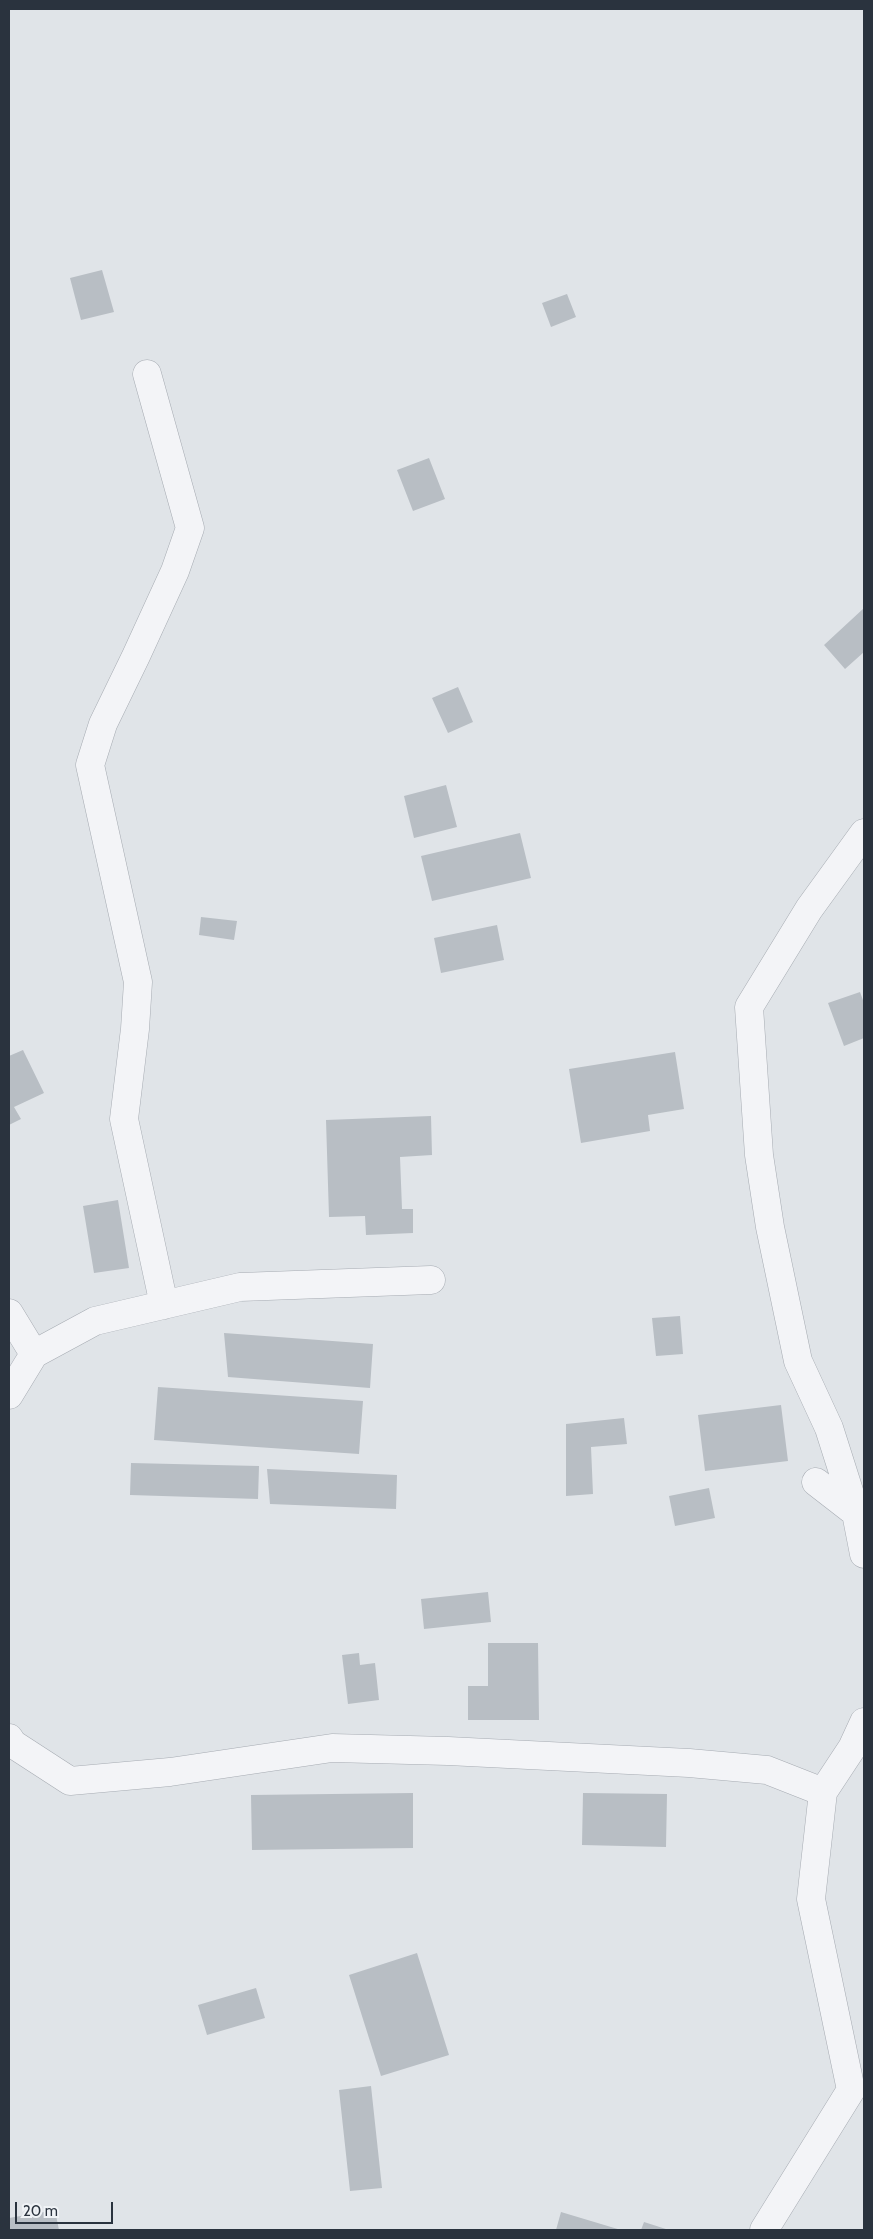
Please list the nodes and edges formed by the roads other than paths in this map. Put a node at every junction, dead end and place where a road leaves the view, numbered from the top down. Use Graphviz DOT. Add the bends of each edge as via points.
graph roads {
  1 [pos="147,374"];
  2 [pos="864,833"];
  3 [pos="432,1280"];
  4 [pos="164,1305"];
  5 [pos="9,1313"];
  6 [pos="34,1354"];
  7 [pos="9,1395"];
  8 [pos="816,1482"];
  9 [pos="856,1513"];
  10 [pos="864,1554"];
  11 [pos="864,1722"];
  12 [pos="9,1738"];
  13 [pos="823,1792"];
  14 [pos="764,2230"];
  1 -- 4 [label="street" via="190,528 175,571 103,724 90,765 138,982 124,1119"];
  2 -- 9 [label="street" via="809,909 749,1007 759,1155 798,1361 829,1428"];
  3 -- 4 [label="street" via="240,1287"];
  4 -- 6 [label="street" via="95,1321"];
  5 -- 6 [label="street"];
  6 -- 7 [label="street"];
  8 -- 9 [label="street"];
  9 -- 10 [label="street"];
  11 -- 13 [label="street" via="852,1748"];
  12 -- 13 [label="street" via="12,1744 70,1781 170,1772 332,1748 476,1752 747,1768 766,1770"];
  13 -- 14 [label="street" via="811,1899 851,2090"];
}
